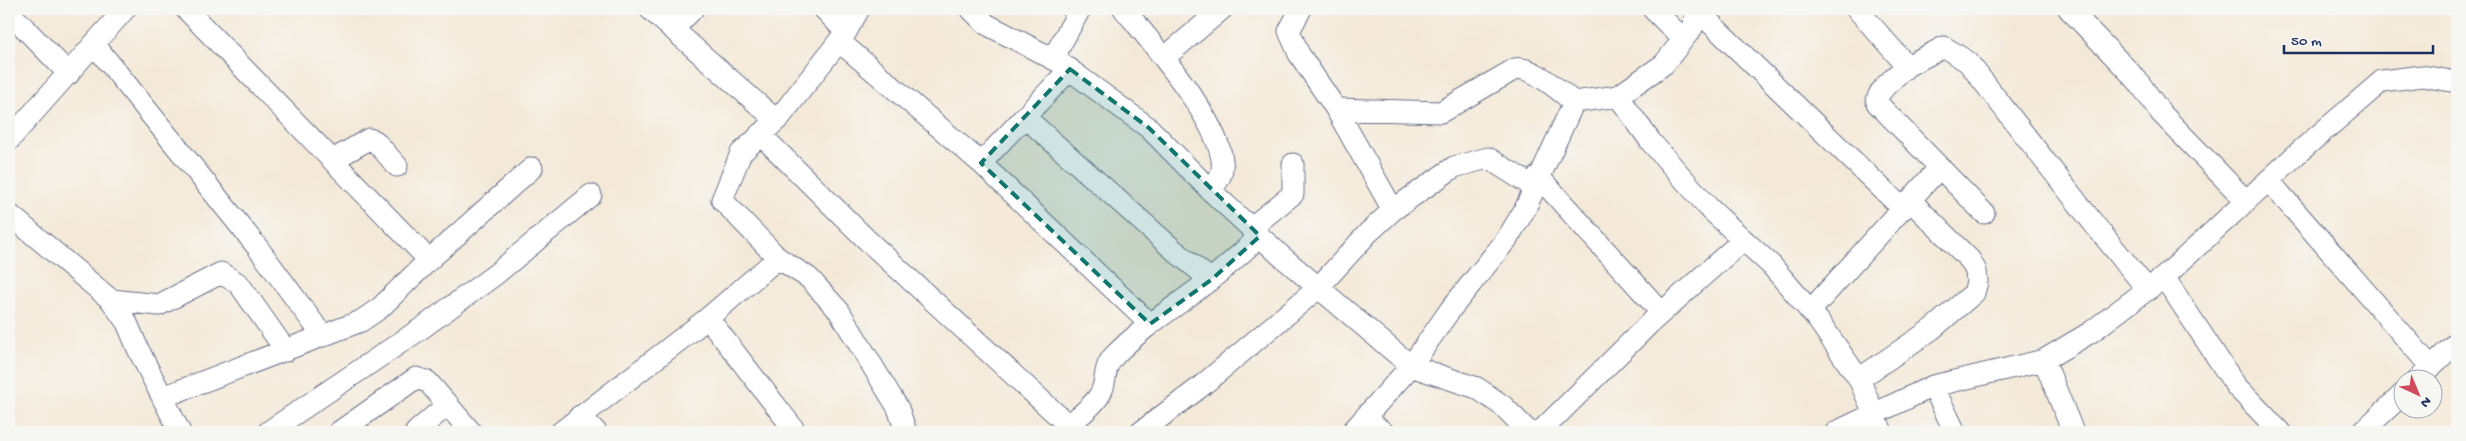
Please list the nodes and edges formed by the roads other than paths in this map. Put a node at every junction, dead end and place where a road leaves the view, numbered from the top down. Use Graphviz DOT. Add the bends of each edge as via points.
graph roads {
  1 [pos="125,9"];
  2 [pos="186,9"];
  3 [pos="650,9"];
  4 [pos="693,9"];
  5 [pos="824,9"];
  6 [pos="859,9"];
  7 [pos="971,9"];
  8 [pos="1080,9"];
  9 [pos="1124,9"];
  10 [pos="1222,9"];
  11 [pos="1301,9"];
  12 [pos="1653,9"];
  13 [pos="1857,9"];
  14 [pos="2070,9"];
  15 [pos="1698,10"];
  16 [pos="9,12"];
  17 [pos="673,29"];
  18 [pos="842,37"];
  19 [pos="1683,39"];
  20 [pos="94,44"];
  21 [pos="1164,58"];
  22 [pos="1065,66"];
  23 [pos="1907,66"];
  24 [pos="69,74"];
  25 [pos="2457,82"];
  26 [pos="1618,96"];
  27 [pos="1574,102"];
  28 [pos="1336,109"];
  29 [pos="1026,118"];
  30 [pos="776,120"];
  31 [pos="760,134"];
  32 [pos="9,140"];
  33 [pos="334,160"];
  34 [pos="981,163"];
  35 [pos="1293,164"];
  36 [pos="397,166"];
  37 [pos="1940,167"];
  38 [pos="532,168"];
  39 [pos="1536,181"];
  40 [pos="2268,181"];
  41 [pos="1211,191"];
  42 [pos="591,195"];
  43 [pos="2246,201"];
  44 [pos="1906,205"];
  45 [pos="1393,210"];
  46 [pos="1984,213"];
  47 [pos="9,214"];
  48 [pos="1256,232"];
  49 [pos="1743,240"];
  50 [pos="778,258"];
  51 [pos="429,260"];
  52 [pos="1211,280"];
  53 [pos="2156,283"];
  54 [pos="1317,289"];
  55 [pos="104,294"];
  56 [pos="1810,311"];
  57 [pos="1661,312"];
  58 [pos="708,318"];
  59 [pos="1150,324"];
  60 [pos="323,336"];
  61 [pos="2457,342"];
  62 [pos="286,351"];
  63 [pos="2044,360"];
  64 [pos="1411,366"];
  65 [pos="2421,368"];
  66 [pos="2430,368"];
  67 [pos="1859,379"];
  68 [pos="1933,386"];
  69 [pos="163,396"];
  70 [pos="2394,402"];
  71 [pos="448,404"];
  72 [pos="580,416"];
  73 [pos="1878,423"];
  74 [pos="1358,425"];
  75 [pos="1064,429"];
  76 [pos="180,432"];
  77 [pos="268,432"];
  78 [pos="339,432"];
  79 [pos="416,432"];
  80 [pos="471,432"];
  81 [pos="560,432"];
  82 [pos="596,432"];
  83 [pos="796,432"];
  84 [pos="906,432"];
  85 [pos="1141,432"];
  86 [pos="1383,432"];
  87 [pos="1529,432"];
  88 [pos="1540,432"];
  89 [pos="1836,432"];
  90 [pos="1955,432"];
  91 [pos="2072,432"];
  92 [pos="2280,432"];
  93 [pos="2362,432"];
  1 -- 20 [label="street"];
  2 -- 33 [label="street"];
  3 -- 17 [label="street"];
  4 -- 17 [label="street"];
  5 -- 18 [label="street"];
  6 -- 18 [label="street"];
  7 -- 22 [label="street" via="986,24"];
  8 -- 22 [label="street" via="1057,51"];
  9 -- 21 [label="street"];
  10 -- 21 [label="street"];
  11 -- 28 [label="street" via="1289,31 1299,54"];
  12 -- 19 [label="street"];
  13 -- 23 [label="street"];
  14 -- 43 [label="street" via="2137,80 2161,113"];
  15 -- 19 [label="street" via="1692,28"];
  15 -- 44 [label="street"];
  16 -- 24 [label="street"];
  17 -- 30 [label="street"];
  18 -- 30 [label="street"];
  18 -- 34 [label="street"];
  19 -- 26 [label="street" via="1664,64"];
  20 -- 24 [label="street"];
  20 -- 60 [label="street" via="258,248"];
  21 -- 41 [label="street" via="1213,131 1222,159 1222,174"];
  22 -- 29 [label="street"];
  22 -- 41 [label="street" via="1149,128"];
  23 -- 37 [label="street" via="1881,92 1877,103"];
  23 -- 53 [label="street" via="1944,46 1968,62 2094,224"];
  24 -- 32 [label="street"];
  25 -- 40 [label="street" via="2422,76 2382,81"];
  26 -- 27 [label="street"];
  26 -- 49 [label="street" via="1651,142 1710,209"];
  27 -- 28 [label="street" via="1522,67 1441,112"];
  27 -- 39 [label="street"];
  28 -- 45 [label="street"];
  29 -- 34 [label="street"];
  29 -- 52 [label="street"];
  30 -- 31 [label="street"];
  31 -- 50 [label="street" via="741,153 722,200"];
  31 -- 75 [label="street"];
  33 -- 36 [label="street" via="369,138 376,141"];
  33 -- 51 [label="street"];
  34 -- 59 [label="street"];
  35 -- 48 [label="street" via="1293,194"];
  37 -- 44 [label="street"];
  37 -- 46 [label="street"];
  38 -- 51 [label="street"];
  39 -- 45 [label="street" via="1488,158 1454,167"];
  39 -- 57 [label="street"];
  39 -- 64 [label="street" via="1525,209 1507,239 1450,310"];
  40 -- 43 [label="street"];
  40 -- 65 [label="street"];
  41 -- 48 [label="street"];
  42 -- 77 [label="street" via="496,274"];
  43 -- 53 [label="street"];
  44 -- 56 [label="street"];
  44 -- 67 [label="street" via="1970,260 1977,282 1974,293 1932,329"];
  45 -- 54 [label="street"];
  47 -- 55 [label="street"];
  48 -- 52 [label="street"];
  48 -- 54 [label="street"];
  49 -- 56 [label="street" via="1772,266"];
  49 -- 57 [label="street"];
  50 -- 58 [label="street"];
  50 -- 84 [label="street" via="809,278 839,311 898,408"];
  51 -- 60 [label="street" via="380,308 361,321"];
  52 -- 59 [label="street"];
  53 -- 63 [label="street" via="2091,332"];
  53 -- 92 [label="street" via="2236,386"];
  54 -- 64 [label="street"];
  54 -- 85 [label="street"];
  55 -- 62 [label="street" via="159,304 221,273 239,284"];
  55 -- 69 [label="street" via="127,323"];
  56 -- 67 [label="street"];
  57 -- 88 [label="street"];
  58 -- 72 [label="street"];
  58 -- 83 [label="street"];
  59 -- 75 [label="street" via="1107,364 1105,384 1099,396"];
  60 -- 62 [label="street"];
  61 -- 66 [label="street"];
  62 -- 69 [label="street"];
  63 -- 68 [label="street"];
  63 -- 91 [label="street"];
  64 -- 74 [label="street"];
  64 -- 87 [label="street" via="1477,388 1503,406"];
  67 -- 73 [label="street"];
  68 -- 73 [label="street"];
  68 -- 90 [label="street"];
  69 -- 76 [label="street"];
  70 -- 93 [label="street"];
  71 -- 78 [label="street" via="428,382 416,378"];
  71 -- 79 [label="street"];
  71 -- 80 [label="street"];
  72 -- 81 [label="street"];
  72 -- 82 [label="street"];
  73 -- 89 [label="street"];
  74 -- 86 [label="street"];
}
